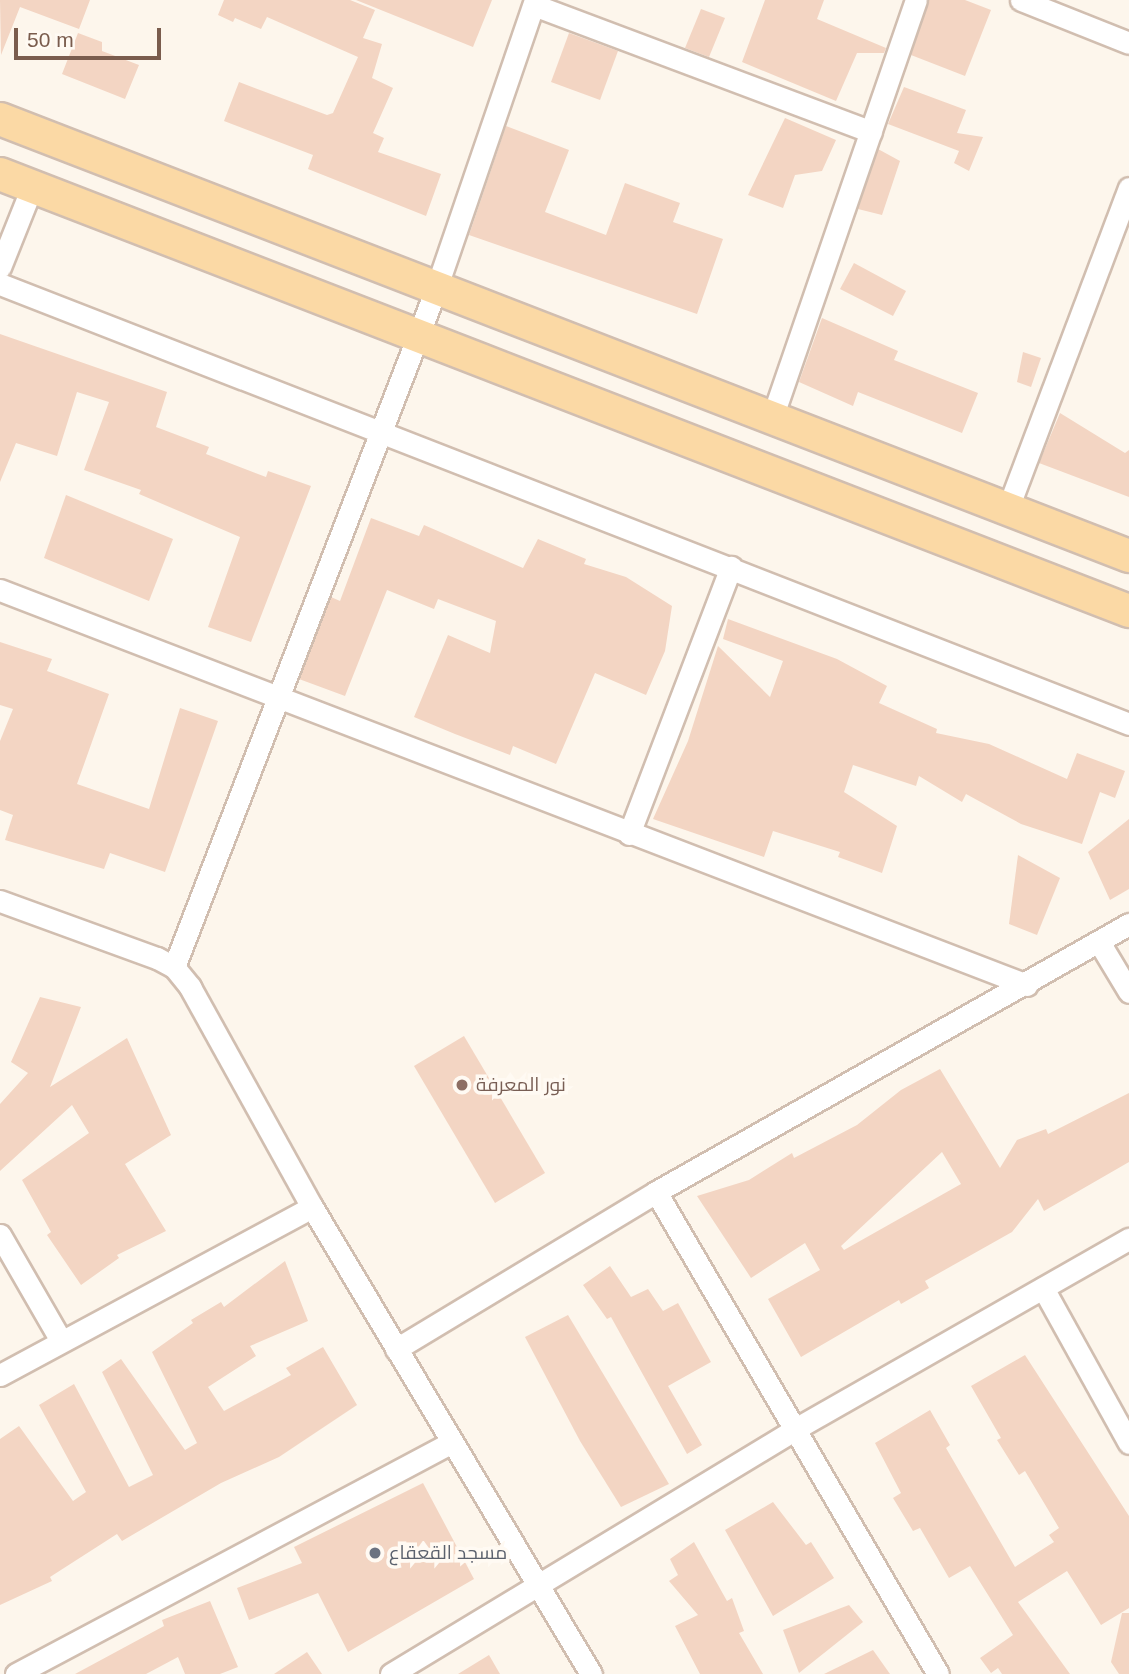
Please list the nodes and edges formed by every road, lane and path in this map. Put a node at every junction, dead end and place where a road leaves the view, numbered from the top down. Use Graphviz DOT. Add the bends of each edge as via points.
graph roads {
  1 [pos="916,0"];
  2 [pos="1021,0"];
  3 [pos="535,2"];
  4 [pos="1129,43"];
  5 [pos="0,119"];
  6 [pos="871,132"];
  7 [pos="0,174"];
  8 [pos="32,187"];
  9 [pos="1129,188"];
  10 [pos="1120,239"];
  11 [pos="0,267"];
  12 [pos="0,284"];
  13 [pos="436,289"];
  14 [pos="418,337"];
  15 [pos="774,415"];
  16 [pos="381,433"];
  17 [pos="1008,508"];
  18 [pos="1129,556"];
  19 [pos="732,568"];
  20 [pos="0,590"];
  21 [pos="1129,611"];
  22 [pos="281,701"];
  23 [pos="1129,724"];
  24 [pos="629,834"];
  25 [pos="0,901"];
  26 [pos="1129,924"];
  27 [pos="1099,942"];
  28 [pos="174,967"];
  29 [pos="1027,985"];
  30 [pos="1129,992"];
  31 [pos="656,1192"];
  32 [pos="312,1206"];
  33 [pos="0,1235"];
  34 [pos="1129,1239"];
  35 [pos="1043,1288"];
  36 [pos="60,1339"];
  37 [pos="396,1349"];
  38 [pos="0,1375"];
  39 [pos="797,1428"];
  40 [pos="452,1442"];
  41 [pos="1129,1443"];
  42 [pos="537,1588"];
  43 [pos="16,1674"];
  44 [pos="391,1674"];
  45 [pos="592,1674"];
  46 [pos="939,1674"];
  1 -- 6 [label="street"];
  2 -- 4 [label="street"];
  3 -- 6 [label="street"];
  3 -- 13 [label="street"];
  5 -- 13 [label="main road"];
  6 -- 15 [label="street"];
  7 -- 8 [label="main road"];
  8 -- 11 [label="street"];
  8 -- 14 [label="main road"];
  9 -- 10 [label="street"];
  10 -- 17 [label="street"];
  12 -- 16 [label="street"];
  13 -- 14 [label="street"];
  13 -- 15 [label="main road"];
  14 -- 16 [label="street"];
  14 -- 21 [label="main road" via="755,463"];
  15 -- 17 [label="main road"];
  16 -- 19 [label="street"];
  16 -- 22 [label="street"];
  17 -- 18 [label="main road"];
  19 -- 23 [label="street"];
  19 -- 24 [label="street"];
  20 -- 22 [label="street"];
  22 -- 24 [label="street"];
  22 -- 28 [label="street"];
  24 -- 29 [label="street"];
  25 -- 28 [label="street"];
  26 -- 27 [label="street"];
  27 -- 29 [label="street"];
  27 -- 30 [label="street"];
  28 -- 32 [label="street" via="190,987"];
  29 -- 31 [label="street"];
  31 -- 37 [label="street"];
  31 -- 39 [label="street"];
  32 -- 36 [label="street"];
  32 -- 37 [label="street"];
  33 -- 36 [label="street"];
  34 -- 35 [label="street"];
  35 -- 39 [label="street"];
  35 -- 41 [label="street"];
  36 -- 38 [label="street"];
  37 -- 40 [label="street"];
  39 -- 42 [label="street"];
  39 -- 46 [label="street"];
  40 -- 42 [label="street"];
  40 -- 43 [label="street"];
  42 -- 44 [label="street"];
  42 -- 45 [label="street"];
}
